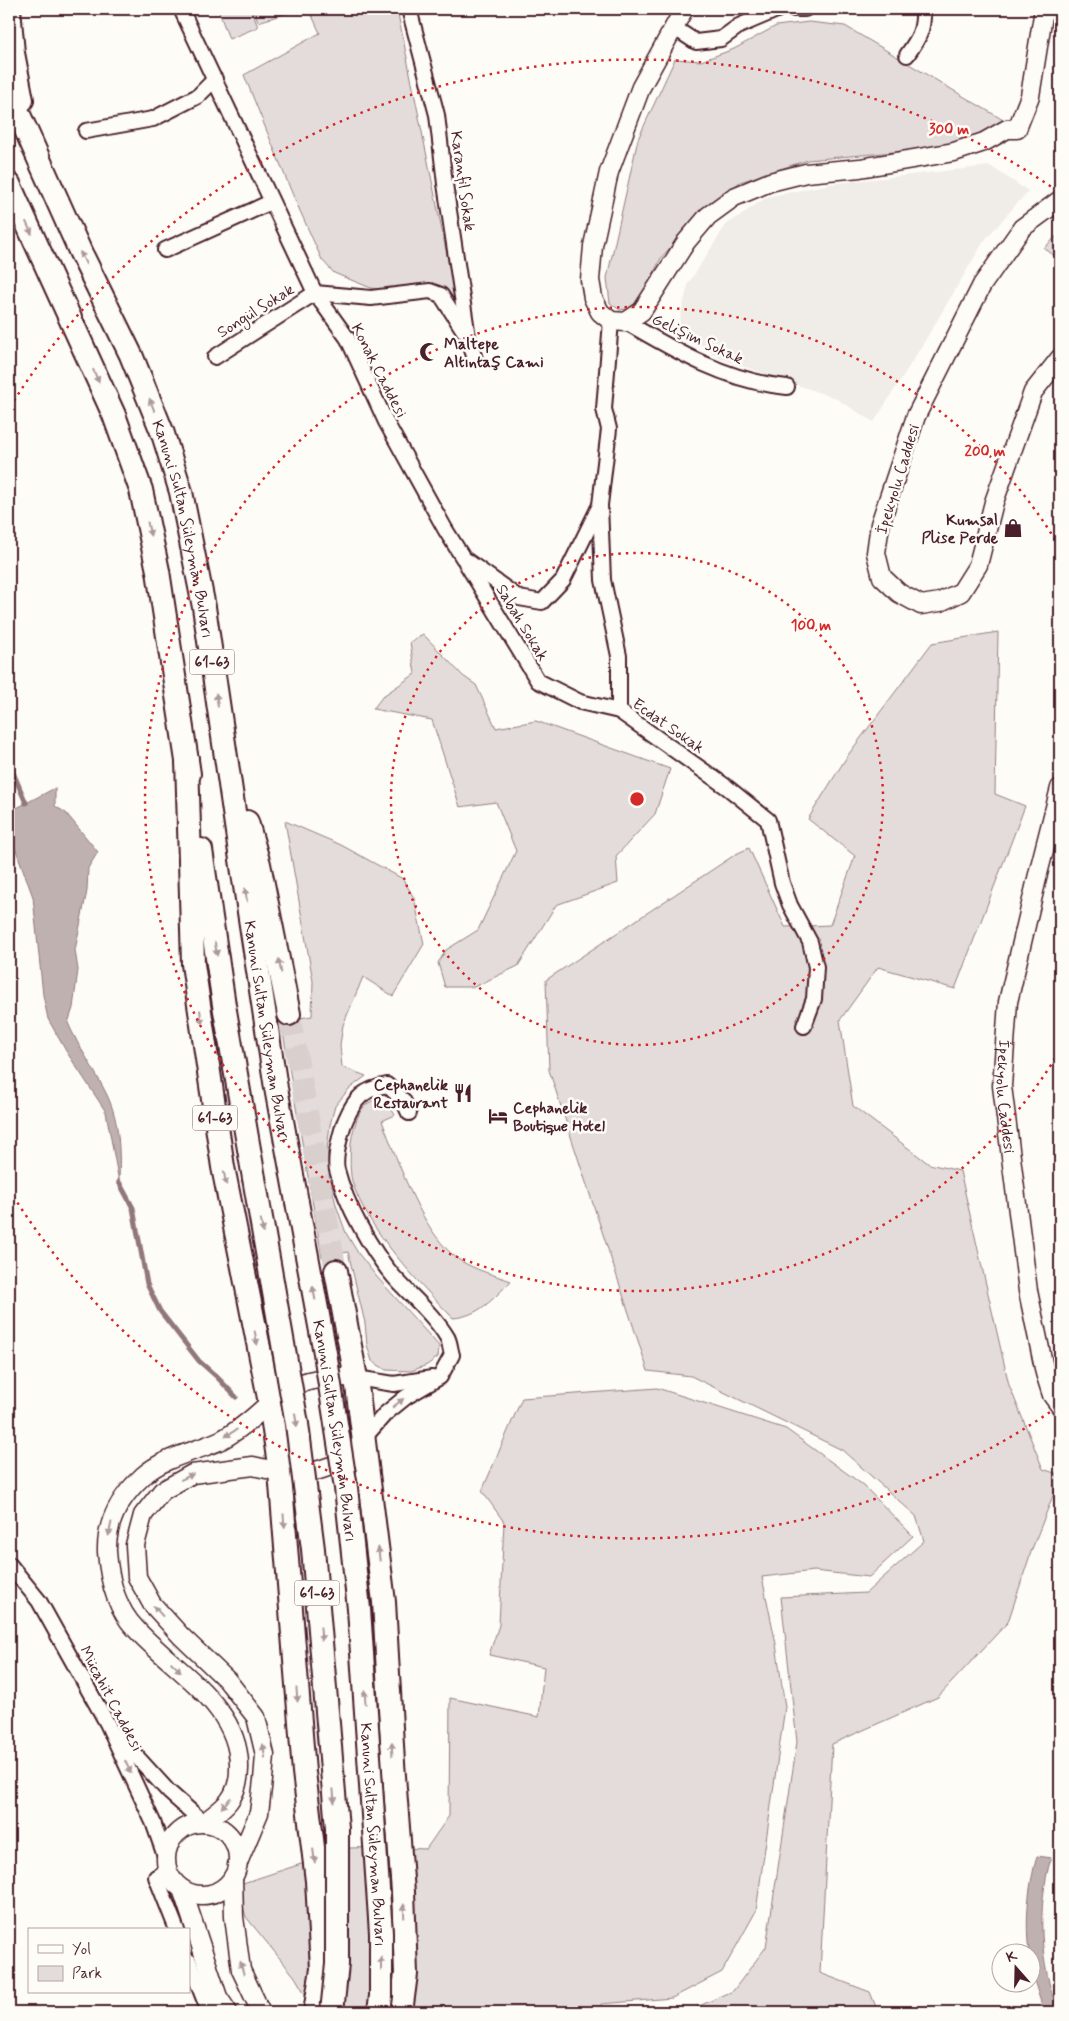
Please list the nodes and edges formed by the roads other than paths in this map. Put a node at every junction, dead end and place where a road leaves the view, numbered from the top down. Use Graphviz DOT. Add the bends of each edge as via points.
graph roads {
  1 [pos="9,9"];
  2 [pos="181,9"];
  3 [pos="409,9"];
  4 [pos="684,9"];
  5 [pos="779,9"];
  6 [pos="794,9"];
  7 [pos="804,9"];
  8 [pos="923,9"];
  9 [pos="1044,9"];
  10 [pos="673,27"];
  11 [pos="907,55"];
  12 [pos="215,79"];
  13 [pos="9,85"];
  14 [pos="86,131"];
  15 [pos="34,149"];
  16 [pos="9,184"];
  17 [pos="1060,200"];
  18 [pos="271,202"];
  19 [pos="165,250"];
  20 [pos="315,293"];
  21 [pos="618,321"];
  22 [pos="468,337"];
  23 [pos="215,356"];
  24 [pos="1060,358"];
  25 [pos="475,359"];
  26 [pos="787,387"];
  27 [pos="600,505"];
  28 [pos="464,558"];
  29 [pos="619,711"];
  30 [pos="222,730"];
  31 [pos="187,759"];
  32 [pos="1060,788"];
  33 [pos="289,1014"];
  34 [pos="804,1026"];
  35 [pos="409,1113"];
  36 [pos="336,1271"];
  37 [pos="440,1377"];
  38 [pos="356,1378"];
  39 [pos="270,1403"];
  40 [pos="1060,1406"];
  41 [pos="364,1438"];
  42 [pos="280,1472"];
  43 [pos="9,1564"];
  44 [pos="107,1723"];
  45 [pos="204,1823"];
  46 [pos="167,1865"];
  47 [pos="236,1871"];
  48 [pos="182,1889"];
  49 [pos="176,1928"];
  50 [pos="190,1963"];
  51 [pos="210,2012"];
  52 [pos="228,2012"];
  53 [pos="261,2012"];
  54 [pos="315,2012"];
  55 [pos="332,2012"];
  56 [pos="379,2012"];
  57 [pos="401,2012"];
  1 -- 15 [label="main road, 61-63" via="19,88"];
  2 -- 12 [label="street, Konak Caddesi"];
  3 -- 22 [label="street, Karanfil Sokak" via="437,115"];
  4 -- 10 [label="street"];
  5 -- 10 [label="street" via="739,26 722,39 696,42"];
  6 -- 7 [label="street"];
  8 -- 11 [label="street" via="920,37"];
  9 -- 21 [label="street" via="1030,96 1017,129 954,152 860,168 806,173 770,182 734,197 708,216 691,236 642,311"];
  10 -- 21 [label="street" via="641,86 612,164 593,246 590,280 594,298 600,312"];
  12 -- 14 [label="street" via="198,96 153,119"];
  12 -- 18 [label="street, Konak Caddesi"];
  13 -- 15 [label="main road, Kanuni Sultan Süleyman Bulvarı / 61-63"];
  30 -- 15 [label="main road, Kanuni Sultan Süleyman Bulvarı / 61-63, one-way" via="200,588 181,492 164,434 131,355"];
  16 -- 31 [label="main road, Kanuni Sultan Süleyman Bulvarı / 61-63, one-way" via="114,415 141,490 158,572"];
  17 -- 24 [label="street, İpekyolu Caddesi" via="1022,228 982,285 916,416 880,524 876,553 882,577 899,593 921,605 940,602 961,592 978,565 994,502 1033,392"];
  18 -- 19 [label="street"];
  18 -- 20 [label="street, Konak Caddesi"];
  20 -- 22 [label="street" via="371,298 430,291 441,295"];
  20 -- 23 [label="street, Songül Sokak"];
  20 -- 28 [label="street, Konak Caddesi" via="348,339 386,422 444,529"];
  21 -- 26 [label="street, Gelişim Sokak" via="727,373 767,385"];
  21 -- 27 [label="street, Ecdat Sokak" via="604,409 608,429"];
  22 -- 25 [label="street, Karanfil Sokak"];
  27 -- 28 [label="street, Konak Caddesi" via="563,580 542,602 518,598"];
  27 -- 29 [label="street, Ecdat Sokak" via="603,580 619,656"];
  28 -- 29 [label="street, Sabah Sokak" via="538,680 580,702"];
  29 -- 34 [label="street, Ecdat Sokak" via="768,820 782,883 810,942 816,967 814,999"];
  33 -- 30 [label="main road, 61-63, one-way" via="259,864"];
  56 -- 30 [label="main road, Kanuni Sultan Süleyman Bulvarı / 61-63, one-way, bridge" via="381,1933 359,1609 346,1488 325,1353 276,1088"];
  31 -- 39 [label="main road, 61-63, one-way" via="193,964 223,1167"];
  31 -- 55 [label="main road, Kanuni Sultan Süleyman Bulvarı / 61-63, one-way, bridge" via="314,1550 337,1828 337,1964"];
  32 -- 40 [label="street, İpekyolu Caddesi" via="1008,1002 1002,1086 1028,1291 1045,1373 1052,1395"];
  35 -- 37 [label="street" via="403,1100 387,1085 371,1088 353,1102 341,1130 336,1169 371,1246 448,1338 452,1355"];
  36 -- 38 [label="main road"];
  37 -- 38 [label="street" via="394,1384"];
  41 -- 37 [label="street, one-way" via="385,1414 406,1397"];
  38 -- 39 [label="street" via="344,1376 312,1380 282,1392"];
  38 -- 41 [label="main road"];
  39 -- 42 [label="main road, 61-63"];
  39 -- 45 [label="street, one-way" via="222,1439 172,1458 144,1475 122,1499 110,1522 108,1572 116,1597 134,1628 210,1699 232,1732 239,1755 239,1780 230,1800"];
  41 -- 42 [label="street" via="349,1460 316,1471"];
  57 -- 41 [label="main road, one-way" via="406,1974 403,1892 384,1602"];
  47 -- 42 [label="street, one-way" via="259,1813 264,1780 265,1755 256,1717 227,1680 152,1604 137,1578 135,1545 143,1515 162,1490 192,1474 253,1466"];
  42 -- 54 [label="main road, 61-63, one-way" via="304,1772 317,1881 322,1969"];
  43 -- 44 [label="street, Mücahit Caddesi" via="39,1601"];
  44 -- 45 [label="street" via="169,1792"];
  44 -- 46 [label="street, Mücahit Caddesi, one-way" via="153,1822"];
  45 -- 46 [label="street" via="182,1829 173,1837 168,1848"];
  45 -- 47 [label="street" via="226,1832 233,1842 238,1853"];
  46 -- 48 [label="street" via="173,1881"];
  46 -- 49 [label="street" via="156,1877"];
  47 -- 48 [label="street" via="226,1886 216,1893 192,1894"];
  53 -- 47 [label="street, one-way" via="241,1970 234,1917"];
  48 -- 52 [label="street" via="218,1997"];
  50 -- 51 [label="street"];
}
